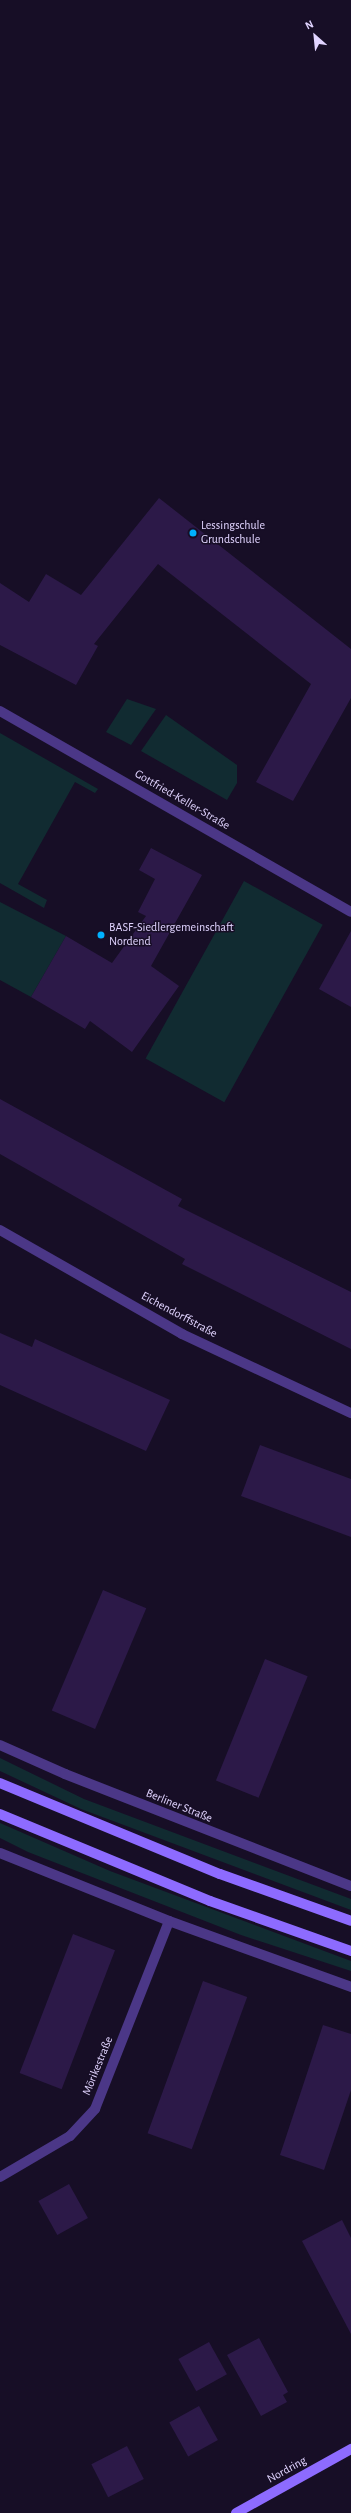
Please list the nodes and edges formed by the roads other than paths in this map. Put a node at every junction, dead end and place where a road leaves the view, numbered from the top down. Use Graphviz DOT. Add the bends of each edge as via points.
graph roads {
  1 [pos="0,711"];
  2 [pos="351,912"];
  3 [pos="0,1230"];
  4 [pos="351,1413"];
  5 [pos="0,1745"];
  6 [pos="0,1783"];
  7 [pos="0,1814"];
  8 [pos="0,1853"];
  9 [pos="351,1886"];
  10 [pos="351,1921"];
  11 [pos="169,1922"];
  12 [pos="351,1951"];
  13 [pos="351,1987"];
  14 [pos="0,2177"];
  15 [pos="351,2450"];
  16 [pos="236,2513"];
  1 -- 2 [label="street, Gottfried-Keller-Straße"];
  3 -- 4 [label="street, Eichendorffstraße" via="182,1334"];
  5 -- 9 [label="street, Berliner Straße" via="65,1774"];
  6 -- 10 [label="main road" via="220,1874"];
  7 -- 12 [label="main road" via="210,1901"];
  8 -- 11 [label="street"];
  11 -- 13 [label="street"];
  11 -- 14 [label="street, Mörikestraße" via="95,2108 84,2123 64,2140"];
  15 -- 16 [label="main road, Nordring"];
}
